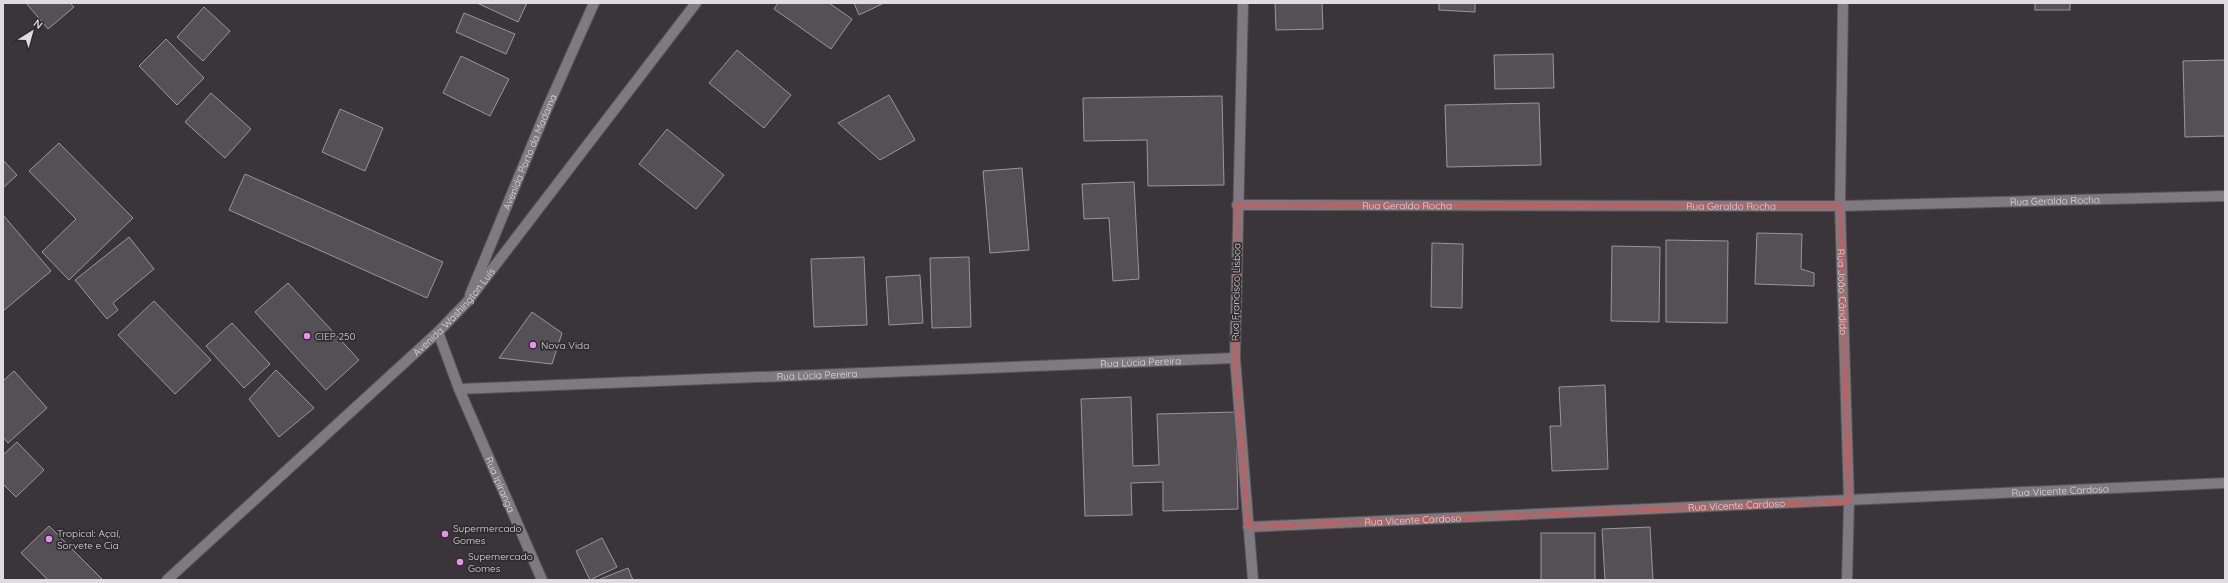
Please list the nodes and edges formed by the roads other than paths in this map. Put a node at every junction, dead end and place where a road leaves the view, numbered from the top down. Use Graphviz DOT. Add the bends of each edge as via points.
graph roads {
  1 [pos="594,3"];
  2 [pos="696,3"];
  3 [pos="1243,3"];
  4 [pos="1843,3"];
  5 [pos="2225,196"];
  6 [pos="1237,205"];
  7 [pos="1840,206"];
  8 [pos="467,302"];
  9 [pos="438,332"];
  10 [pos="1235,358"];
  11 [pos="459,389"];
  12 [pos="2225,483"];
  13 [pos="1849,501"];
  14 [pos="1248,527"];
  15 [pos="167,580"];
  16 [pos="542,580"];
  17 [pos="1253,580"];
  18 [pos="1848,580"];
  1 -- 8 [label="street, Avenida Porto da Madama"];
  2 -- 8 [label="street, Avenida Washington Luís"];
  3 -- 6 [label="street, Rua Francisco Lisboa"];
  4 -- 7 [label="street, Rua João Cândido"];
  5 -- 7 [label="street, Rua Geraldo Rocha"];
  6 -- 7 [label="street, Rua Geraldo Rocha"];
  6 -- 10 [label="street, Rua Francisco Lisboa"];
  7 -- 13 [label="street, Rua João Cândido"];
  8 -- 9 [label="street, Avenida Washington Luís"];
  9 -- 11 [label="street"];
  9 -- 15 [label="street, Avenida Washington Luís"];
  10 -- 11 [label="street, Rua Lúcia Pereira"];
  10 -- 14 [label="street, Rua Francisco Lisboa"];
  11 -- 16 [label="street, Rua Ipiranga"];
  12 -- 13 [label="street, Rua Vicente Cardoso"];
  13 -- 14 [label="street, Rua Vicente Cardoso"];
  13 -- 18 [label="street, Rua João Cândido"];
  14 -- 17 [label="street, Rua Francisco Lisboa"];
}
